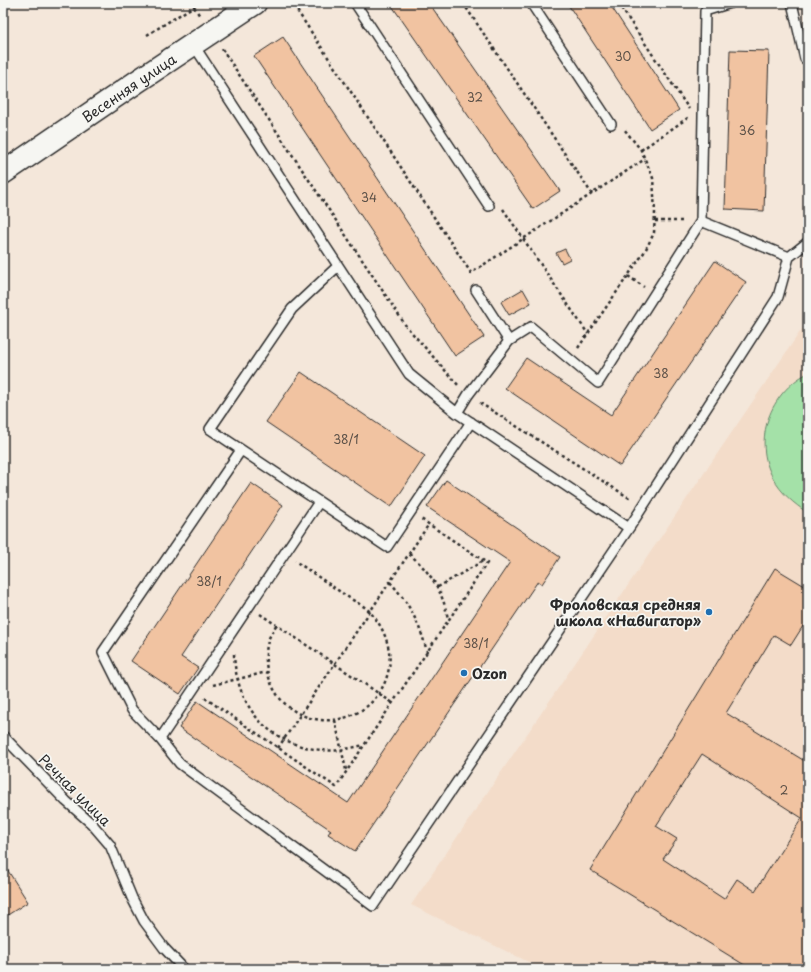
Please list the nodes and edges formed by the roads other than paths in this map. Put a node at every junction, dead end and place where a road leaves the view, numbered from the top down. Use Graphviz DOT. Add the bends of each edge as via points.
graph roads {
  1 [pos="255,3"];
  2 [pos="355,3"];
  3 [pos="531,3"];
  4 [pos="731,3"];
  5 [pos="792,3"];
  6 [pos="703,7"];
  7 [pos="202,38"];
  8 [pos="805,59"];
  9 [pos="611,124"];
  10 [pos="3,173"];
  11 [pos="489,206"];
  12 [pos="701,221"];
  13 [pos="808,242"];
  14 [pos="789,257"];
  15 [pos="338,266"];
  16 [pos="476,290"];
  17 [pos="509,341"];
  18 [pos="457,413"];
  19 [pos="470,422"];
  20 [pos="241,450"];
  21 [pos="319,502"];
  22 [pos="629,528"];
  23 [pos="3,736"];
  24 [pos="160,739"];
  25 [pos="184,969"];
  1 -- 7 [label="street, Весенняя улица"];
  2 -- 11 [label="lane"];
  3 -- 9 [label="lane"];
  4 -- 6 [label="lane"];
  5 -- 8 [label="lane"];
  6 -- 12 [label="lane"];
  7 -- 10 [label="street, Весенняя улица"];
  7 -- 15 [label="lane"];
  12 -- 14 [label="lane"];
  12 -- 17 [label="lane" via="598,383 531,327"];
  13 -- 14 [label="lane"];
  14 -- 22 [label="lane" via="778,297"];
  15 -- 18 [label="lane" via="409,374"];
  15 -- 20 [label="lane" via="292,309 210,429"];
  16 -- 17 [label="lane"];
  17 -- 18 [label="lane"];
  18 -- 19 [label="lane"];
  19 -- 21 [label="lane" via="387,547"];
  19 -- 22 [label="lane"];
  20 -- 21 [label="lane"];
  20 -- 24 [label="lane" via="103,652 132,710"];
  21 -- 24 [label="lane"];
  22 -- 24 [label="lane" via="373,906 180,764"];
  23 -- 25 [label="lane, Речная улица" via="110,845 144,921"];
}
